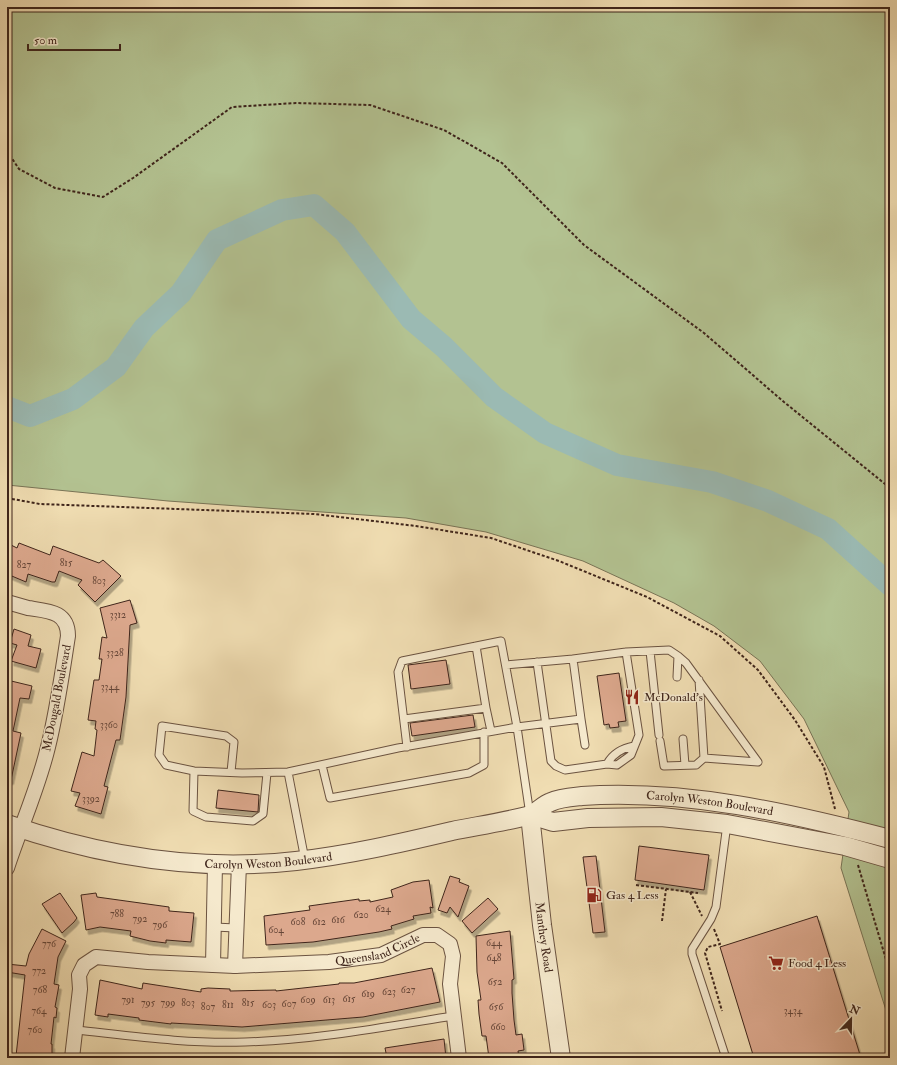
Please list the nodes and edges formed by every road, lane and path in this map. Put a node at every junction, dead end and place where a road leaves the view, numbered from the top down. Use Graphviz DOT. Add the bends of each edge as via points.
graph roads {
  1 [pos="7,151"];
  2 [pos="890,488"];
  3 [pos="7,498"];
  4 [pos="7,602"];
  5 [pos="476,646"];
  6 [pos="650,651"];
  7 [pos="626,652"];
  8 [pos="678,656"];
  9 [pos="573,659"];
  10 [pos="537,662"];
  11 [pos="506,665"];
  12 [pos="678,678"];
  13 [pos="698,680"];
  14 [pos="486,708"];
  15 [pos="404,718"];
  16 [pos="581,719"];
  17 [pos="545,724"];
  18 [pos="517,727"];
  19 [pos="453,730"];
  20 [pos="442,732"];
  21 [pos="488,732"];
  22 [pos="428,734"];
  23 [pos="454,738"];
  24 [pos="683,739"];
  25 [pos="444,740"];
  26 [pos="430,742"];
  27 [pos="585,745"];
  28 [pos="407,746"];
  29 [pos="704,758"];
  30 [pos="322,765"];
  31 [pos="685,765"];
  32 [pos="194,770"];
  33 [pos="231,772"];
  34 [pos="288,772"];
  35 [pos="267,773"];
  36 [pos="530,815"];
  37 [pos="727,824"];
  38 [pos="14,826"];
  39 [pos="839,826"];
  40 [pos="890,839"];
  41 [pos="863,851"];
  42 [pos="890,859"];
  43 [pos="304,860"];
  44 [pos="215,864"];
  45 [pos="239,864"];
  46 [pos="7,868"];
  47 [pos="636,885"];
  48 [pos="666,889"];
  49 [pos="690,892"];
  50 [pos="698,893"];
  51 [pos="662,921"];
  52 [pos="709,923"];
  53 [pos="214,927"];
  54 [pos="236,928"];
  55 [pos="213,965"];
  56 [pos="235,966"];
  57 [pos="890,973"];
  58 [pos="453,1016"];
  59 [pos="724,1017"];
  60 [pos="76,1030"];
  61 [pos="72,1058"];
  62 [pos="459,1058"];
  63 [pos="561,1058"];
  64 [pos="726,1058"];
  1 -- 2 [label="path" via="19,169 55,188 103,197 232,107 296,103 370,105 444,130 502,163 584,245 704,333"];
  3 -- 39 [label="path" via="40,504 314,514 491,538 559,561 647,597 700,625 720,636 758,670 824,767"];
  4 -- 38 [label="street, McDougald Boulevard" via="52,612 63,618 68,628 57,709 40,776"];
  5 -- 11 [label="lane" via="501,641"];
  5 -- 14 [label="lane"];
  5 -- 15 [label="lane" via="402,661 398,672"];
  6 -- 7 [label="lane"];
  6 -- 8 [label="lane" via="669,650"];
  6 -- 31 [label="lane" via="664,766"];
  7 -- 9 [label="lane"];
  7 -- 17 [label="lane" via="638,735 631,755 617,765 565,770 551,761"];
  8 -- 12 [label="lane"];
  8 -- 13 [label="lane"];
  9 -- 10 [label="lane"];
  9 -- 16 [label="lane"];
  10 -- 11 [label="lane"];
  10 -- 17 [label="lane"];
  11 -- 18 [label="lane"];
  13 -- 29 [label="lane"];
  13 -- 29 [label="lane" via="758,762"];
  14 -- 15 [label="lane" via="424,719"];
  14 -- 21 [label="lane"];
  15 -- 28 [label="lane"];
  16 -- 17 [label="lane"];
  16 -- 27 [label="lane"];
  17 -- 18 [label="lane"];
  18 -- 21 [label="lane"];
  18 -- 36 [label="lane"];
  19 -- 23 [label="lane"];
  20 -- 25 [label="lane"];
  21 -- 23 [label="lane" via="467,732"];
  21 -- 30 [label="lane" via="484,765 469,773 330,798"];
  22 -- 26 [label="lane"];
  23 -- 25 [label="lane"];
  24 -- 31 [label="lane"];
  25 -- 26 [label="lane"];
  26 -- 28 [label="lane"];
  28 -- 30 [label="lane"];
  29 -- 31 [label="lane" via="696,765"];
  30 -- 34 [label="lane"];
  32 -- 33 [label="lane"];
  32 -- 33 [label="lane" via="166,765 159,755 162,726 226,736 234,742"];
  32 -- 35 [label="lane" via="193,811 206,817 254,821 263,814"];
  33 -- 35 [label="lane"];
  34 -- 35 [label="lane"];
  34 -- 43 [label="lane"];
  36 -- 37 [label="street, Carolyn Weston Boulevard" via="553,822 588,818 660,817"];
  36 -- 39 [label="street, Carolyn Weston Boulevard" via="551,801 581,796 654,796 738,806"];
  36 -- 43 [label="street, Carolyn Weston Boulevard" via="378,848"];
  36 -- 63 [label="street, Manthey Road" via="542,925"];
  37 -- 41 [label="street, Carolyn Weston Boulevard"];
  37 -- 52 [label="lane" via="716,907"];
  38 -- 44 [label="street, Carolyn Weston Boulevard" via="89,849 132,858"];
  38 -- 46 [label="street, McDougald Boulevard"];
  39 -- 40 [label="street, Carolyn Weston Boulevard"];
  41 -- 42 [label="street, Carolyn Weston Boulevard"];
  41 -- 57 [label="path" via="858,870"];
  43 -- 45 [label="street, Carolyn Weston Boulevard"];
  44 -- 45 [label="street, Carolyn Weston Boulevard"];
  44 -- 53 [label="street"];
  45 -- 54 [label="street"];
  47 -- 48 [label="path"];
  48 -- 49 [label="path"];
  48 -- 51 [label="path"];
  49 -- 50 [label="path"];
  49 -- 52 [label="path" via="700,914"];
  52 -- 59 [label="path" via="717,932 720,944 708,947 705,953"];
  52 -- 64 [label="lane" via="692,949 692,954"];
  53 -- 54 [label="lane"];
  53 -- 55 [label="street"];
  54 -- 56 [label="street"];
  55 -- 56 [label="street, Queensland Circle"];
  55 -- 60 [label="street, Queensland Circle" via="96,957 84,965 79,974"];
  56 -- 58 [label="street, Queensland Circle" via="329,962 381,955 423,935 437,935 450,944 453,956 450,984"];
  58 -- 60 [label="lane" via="329,1035 245,1042 159,1040"];
  58 -- 62 [label="street, Queensland Circle"];
  60 -- 61 [label="street, Queensland Circle"];
}
